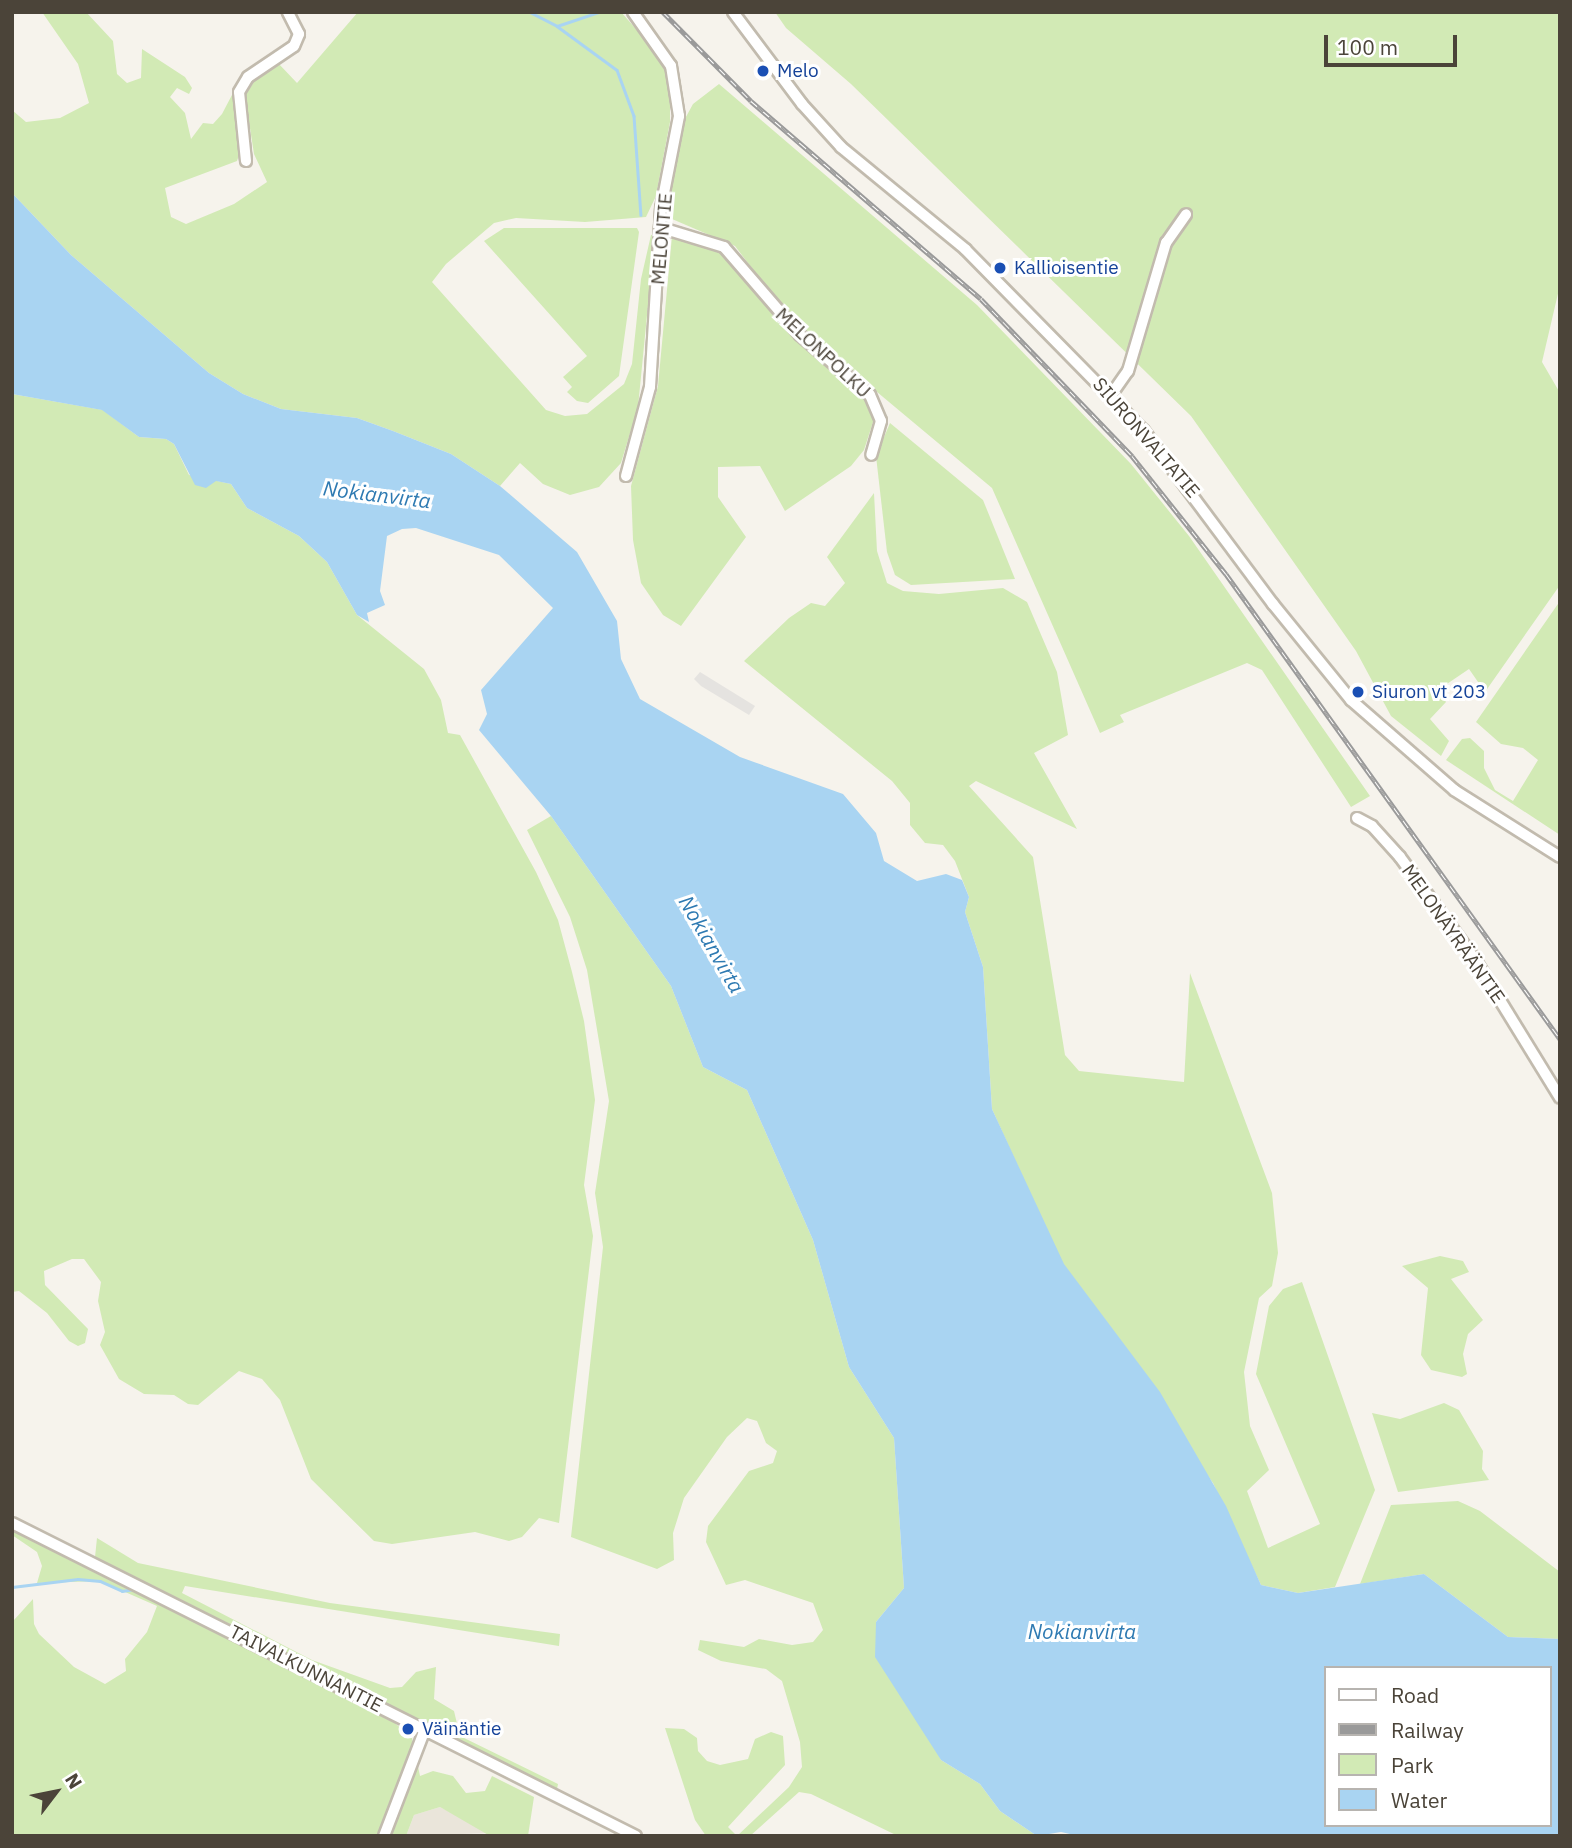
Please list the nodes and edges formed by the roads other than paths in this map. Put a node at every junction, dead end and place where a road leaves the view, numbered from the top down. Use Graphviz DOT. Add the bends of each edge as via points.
graph roads {
  1 [pos="288,12"];
  2 [pos="633,12"];
  3 [pos="733,12"];
  4 [pos="246,161"];
  5 [pos="1186,214"];
  6 [pos="662,228"];
  7 [pos="1111,395"];
  8 [pos="871,455"];
  9 [pos="626,477"];
  10 [pos="1357,818"];
  11 [pos="1560,857"];
  12 [pos="1560,1098"];
  13 [pos="12,1523"];
  14 [pos="425,1728"];
  15 [pos="384,1836"];
  16 [pos="636,1836"];
  1 -- 4 [label="street" via="299,34 294,46 248,77 239,92"];
  2 -- 6 [label="street, MELONTIE" via="662,47 677,84 679,116 661,208"];
  3 -- 7 [label="street, SIURONVALTATIE" via="802,104 841,147 965,249"];
  5 -- 7 [label="street" via="1166,243 1128,371"];
  6 -- 8 [label="street, MELONPOLKU" via="724,247 793,328 870,395 881,421"];
  6 -- 9 [label="street, MELONTIE" via="650,387"];
  7 -- 11 [label="street, SIURONVALTATIE" via="1183,478 1273,604 1351,700 1454,790"];
  10 -- 12 [label="street, MELONÄYRÄÄNTIE" via="1372,826 1400,857 1474,958"];
  13 -- 14 [label="street, TAIVALKUNNANTIE"];
  14 -- 15 [label="street"];
  14 -- 16 [label="street, TAIVALKUNNANTIE"];
}
